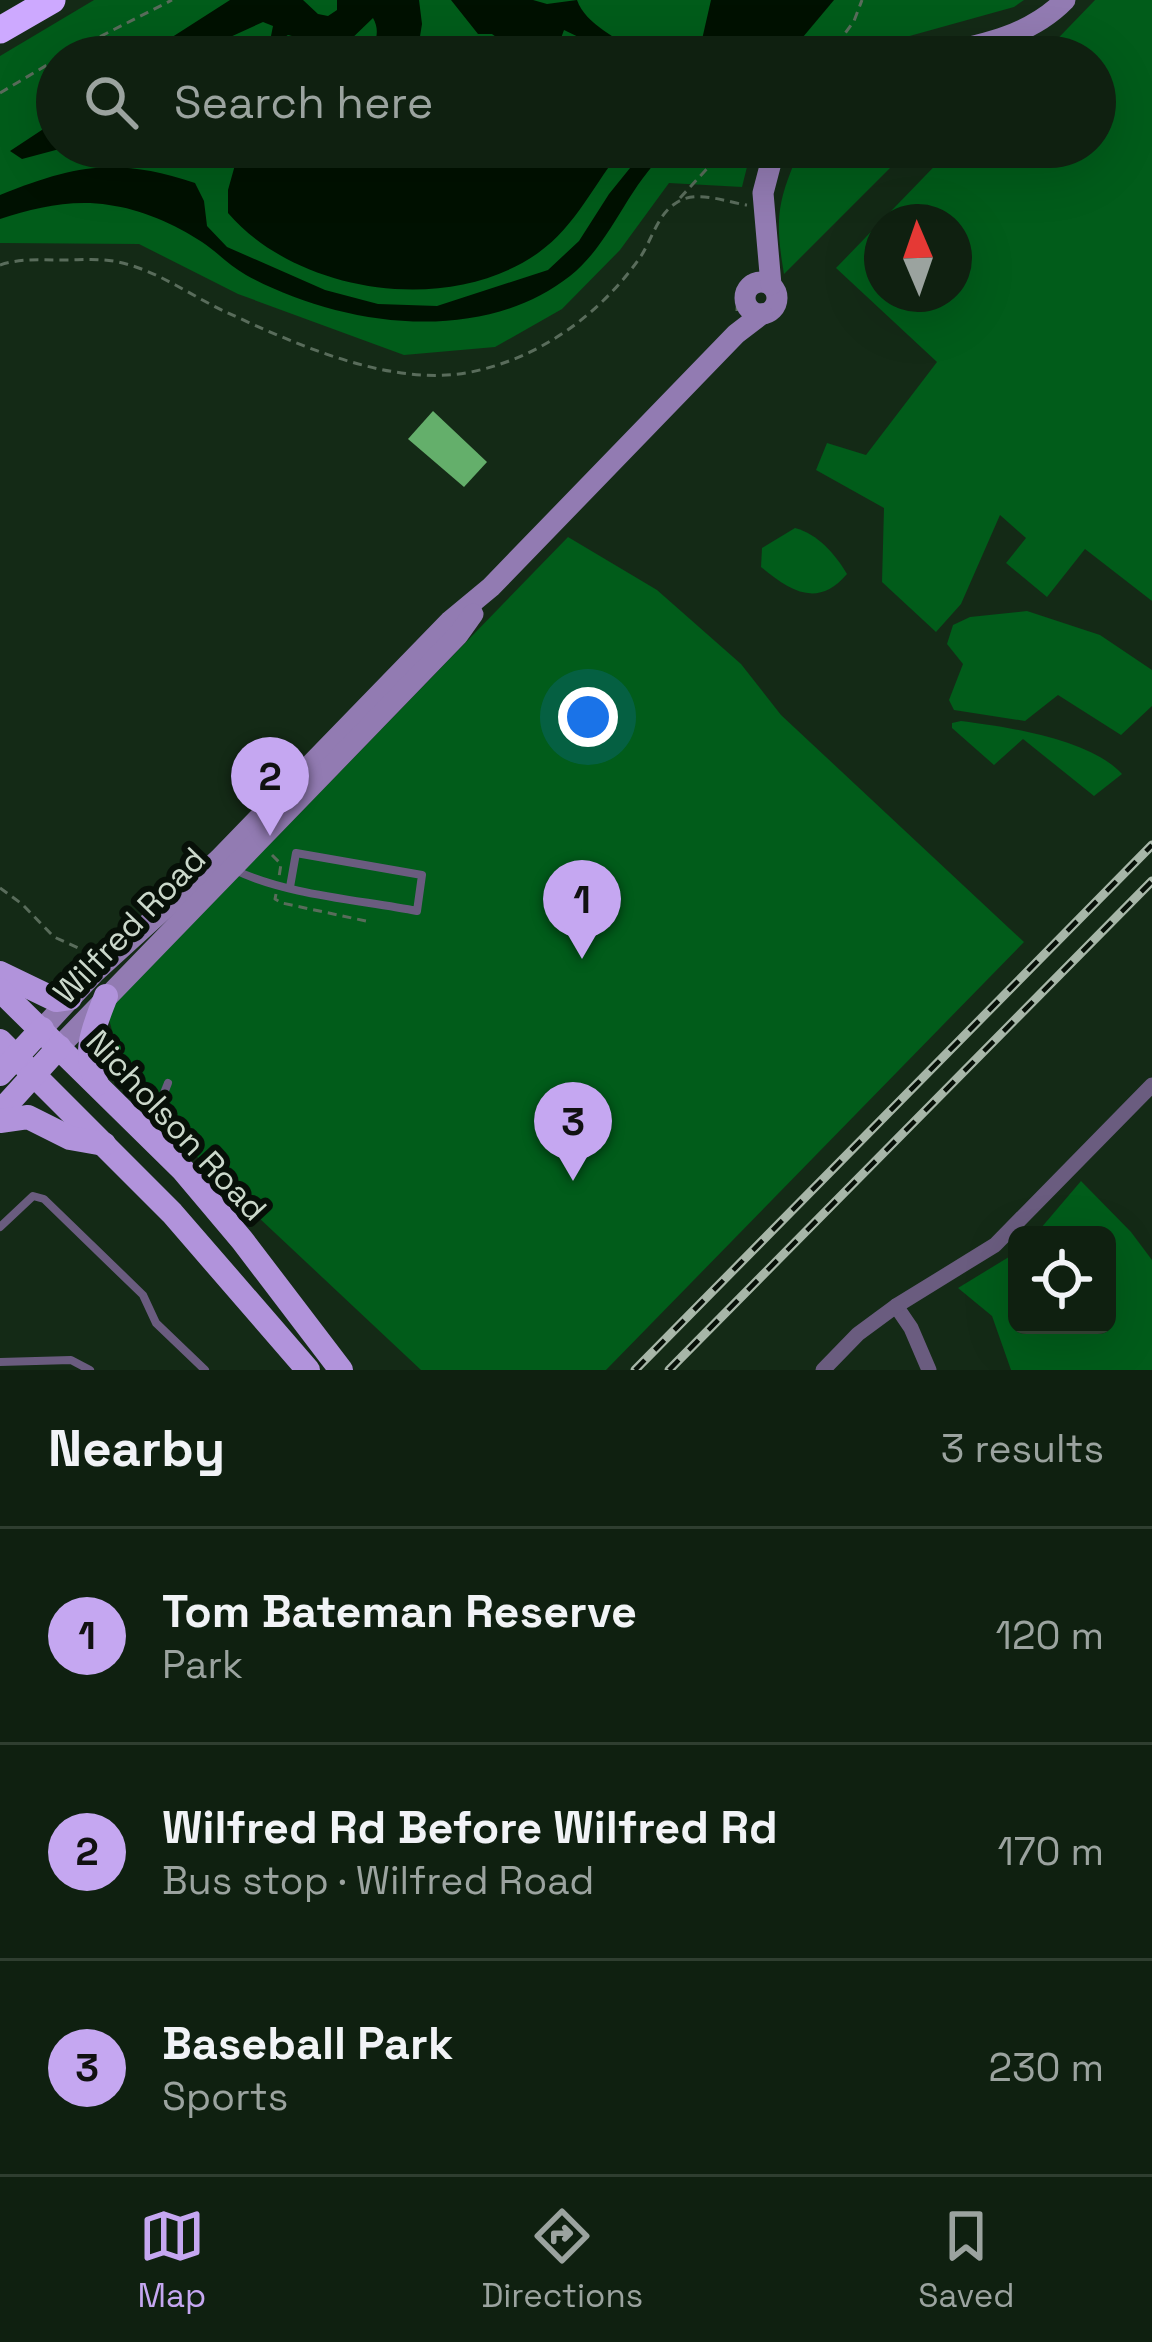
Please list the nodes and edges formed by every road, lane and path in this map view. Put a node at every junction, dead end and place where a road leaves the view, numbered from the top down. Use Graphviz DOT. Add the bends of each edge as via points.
graph roads {
  1 [pos="52,0"];
  2 [pos="172,0"];
  3 [pos="862,0"];
  4 [pos="1065,0"];
  5 [pos="0,30"];
  6 [pos="101,36"];
  7 [pos="843,36"];
  8 [pos="1008,36"];
  9 [pos="36,71"];
  10 [pos="0,93"];
  11 [pos="706,168"];
  12 [pos="770,168"];
  13 [pos="680,200"];
  14 [pos="756,206"];
  15 [pos="0,265"];
  16 [pos="270,853"];
  17 [pos="225,864"];
  18 [pos="279,878"];
  19 [pos="290,886"];
  20 [pos="0,888"];
  21 [pos="277,892"];
  22 [pos="366,921"];
  23 [pos="90,954"];
  24 [pos="0,973"];
  25 [pos="0,990"];
  26 [pos="106,996"];
  27 [pos="70,998"];
  28 [pos="50,1038"];
  29 [pos="13,1062"];
  30 [pos="168,1083"];
  31 [pos="1152,1085"];
  32 [pos="98,1086"];
  33 [pos="0,1116"];
  34 [pos="149,1138"];
  35 [pos="104,1144"];
  36 [pos="0,1227"];
  37 [pos="896,1306"];
  38 [pos="0,1362"];
  39 [pos="90,1370"];
  40 [pos="205,1370"];
  41 [pos="308,1370"];
  42 [pos="341,1370"];
  43 [pos="823,1370"];
  44 [pos="929,1370"];
  1 -- 5 [label="highway"];
  2 -- 6 [label="path"];
  3 -- 7 [label="path"];
  4 -- 8 [label="main road"];
  9 -- 10 [label="path"];
  11 -- 13 [label="path"];
  12 -- 17 [label="main road, Wilfred Road" via="764,283 746,292 754,310 736,334 450,621"];
  13 -- 14 [label="path"];
  13 -- 15 [label="path" via="584,319 511,362 443,376 391,373 311,346 120,262"];
  16 -- 18 [label="path" via="281,864"];
  17 -- 19 [label="lane"];
  17 -- 26 [label="main road, Wilfred Road"];
  17 -- 27 [label="main road, Wilfred Road"];
  19 -- 19 [label="lane" via="417,911 422,875 296,853"];
  20 -- 23 [label="path" via="54,937"];
  21 -- 22 [label="path" via="282,903"];
  24 -- 27 [label="main road" via="56,1000"];
  25 -- 28 [label="main road, Nicholson Road"];
  26 -- 28 [label="main road, Wilfred Road"];
  26 -- 32 [label="main road" via="89,1040"];
  27 -- 28 [label="main road, Wilfred Road"];
  28 -- 29 [label="main road"];
  28 -- 32 [label="main road, Nicholson Road"];
  29 -- 33 [label="main road"];
  29 -- 35 [label="main road, Nicholson Road"];
  30 -- 34 [label="lane"];
  31 -- 37 [label="street" via="995,1245"];
  32 -- 34 [label="main road, Nicholson Road"];
  33 -- 35 [label="main road" via="28,1117"];
  34 -- 42 [label="main road, Nicholson Road" via="242,1240"];
  35 -- 41 [label="main road, Nicholson Road"];
  36 -- 40 [label="lane" via="26,1200 44,1199 143,1295 156,1323"];
  37 -- 43 [label="street"];
  37 -- 44 [label="street"];
  38 -- 39 [label="lane" via="71,1360"];
}
